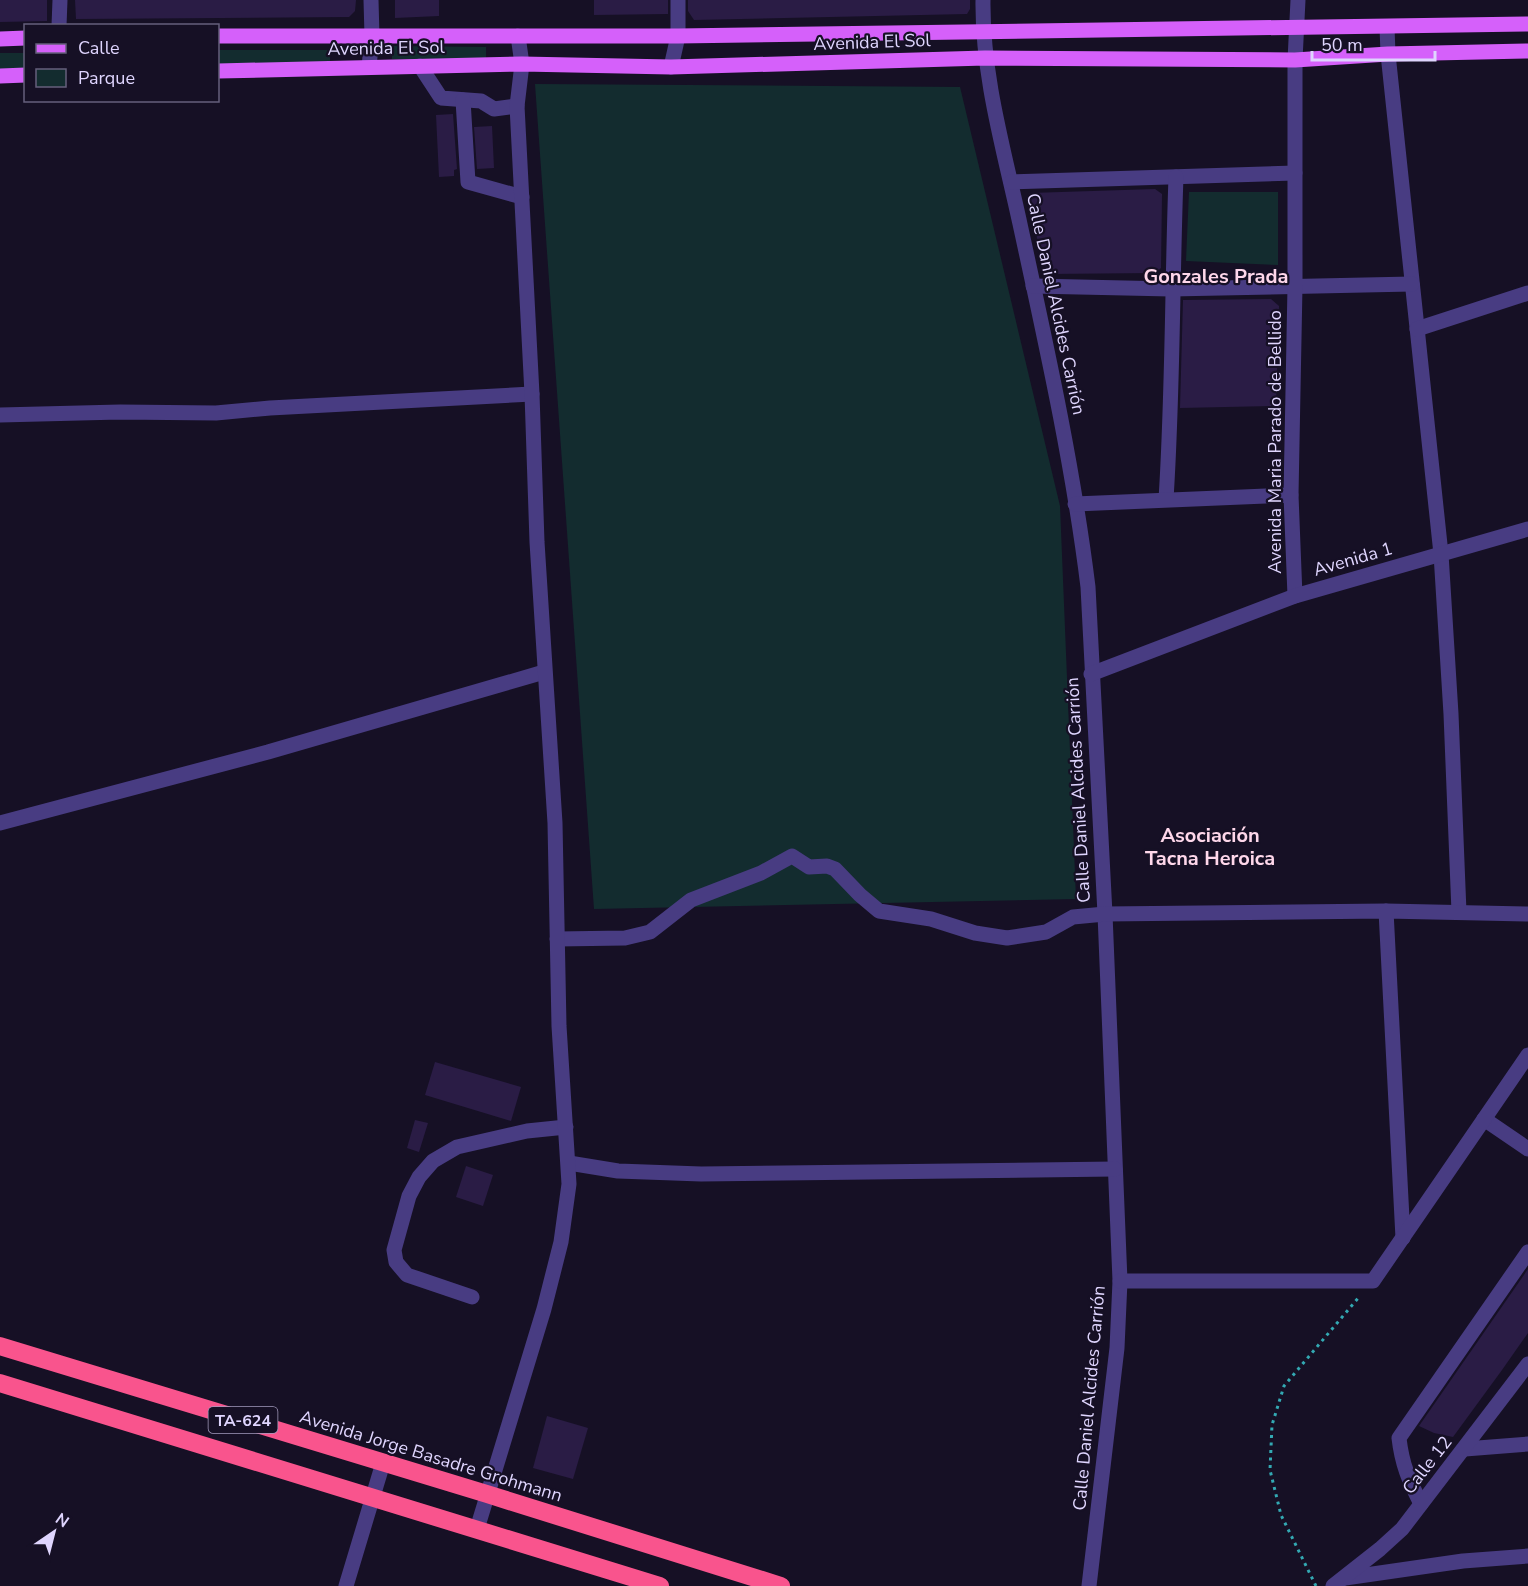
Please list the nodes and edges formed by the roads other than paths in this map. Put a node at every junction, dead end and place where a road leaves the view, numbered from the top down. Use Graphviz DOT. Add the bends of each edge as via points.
graph roads {
  1 [pos="60,0"];
  2 [pos="371,0"];
  3 [pos="678,0"];
  4 [pos="983,0"];
  5 [pos="1298,0"];
  6 [pos="59,24"];
  7 [pos="1528,24"];
  8 [pos="1297,27"];
  9 [pos="1387,27"];
  10 [pos="982,30"];
  11 [pos="219,36"];
  12 [pos="372,36"];
  13 [pos="518,36"];
  14 [pos="678,36"];
  15 [pos="24,38"];
  16 [pos="0,39"];
  17 [pos="1528,51"];
  18 [pos="1388,54"];
  19 [pos="986,58"];
  20 [pos="1295,60"];
  21 [pos="522,64"];
  22 [pos="420,66"];
  23 [pos="369,67"];
  24 [pos="671,67"];
  25 [pos="219,71"];
  26 [pos="24,75"];
  27 [pos="0,76"];
  28 [pos="463,100"];
  29 [pos="516,106"];
  30 [pos="1295,173"];
  31 [pos="1176,177"];
  32 [pos="1011,182"];
  33 [pos="522,197"];
  34 [pos="1412,284"];
  35 [pos="1033,286"];
  36 [pos="1296,286"];
  37 [pos="1172,289"];
  38 [pos="1528,293"];
  39 [pos="1417,330"];
  40 [pos="532,394"];
  41 [pos="0,416"];
  42 [pos="1291,495"];
  43 [pos="1166,499"];
  44 [pos="1075,504"];
  45 [pos="1528,529"];
  46 [pos="1441,554"];
  47 [pos="1295,596"];
  48 [pos="544,672"];
  49 [pos="1091,674"];
  50 [pos="0,823"];
  51 [pos="1386,911"];
  52 [pos="1459,912"];
  53 [pos="1105,914"];
  54 [pos="1528,914"];
  55 [pos="557,939"];
  56 [pos="1528,1055"];
  57 [pos="1484,1119"];
  58 [pos="566,1127"];
  59 [pos="1528,1149"];
  60 [pos="569,1163"];
  61 [pos="1115,1169"];
  62 [pos="1403,1238"];
  63 [pos="1528,1252"];
  64 [pos="1120,1281"];
  65 [pos="472,1297"];
  66 [pos="0,1346"];
  67 [pos="1528,1364"];
  68 [pos="0,1383"];
  69 [pos="1528,1444"];
  70 [pos="1465,1449"];
  71 [pos="383,1462"];
  72 [pos="487,1494"];
  73 [pos="373,1497"];
  74 [pos="1421,1504"];
  75 [pos="477,1529"];
  76 [pos="1528,1556"];
  77 [pos="1338,1582"];
  78 [pos="346,1586"];
  79 [pos="660,1586"];
  80 [pos="781,1586"];
  81 [pos="1089,1586"];
  1 -- 6 [label="street"];
  2 -- 12 [label="street"];
  3 -- 14 [label="street"];
  4 -- 10 [label="street, Calle Daniel Alcides Carrión"];
  5 -- 8 [label="street, Avenida Maria Parado de Bellido"];
  7 -- 9 [label="main road, Avenida El Sol"];
  8 -- 9 [label="main road, Avenida El Sol"];
  8 -- 10 [label="main road, Avenida El Sol"];
  8 -- 20 [label="street, Avenida Maria Parado de Bellido"];
  9 -- 18 [label="street"];
  10 -- 14 [label="main road, Avenida El Sol"];
  10 -- 19 [label="street, Calle Daniel Alcides Carrión"];
  11 -- 12 [label="main road, Avenida El Sol"];
  12 -- 13 [label="main road, Avenida El Sol"];
  12 -- 23 [label="street"];
  13 -- 14 [label="main road, Avenida El Sol"];
  13 -- 21 [label="street"];
  14 -- 24 [label="street"];
  15 -- 16 [label="main road"];
  17 -- 18 [label="main road, Avenida El Sol"];
  18 -- 20 [label="main road, Avenida El Sol"];
  18 -- 34 [label="street"];
  19 -- 20 [label="main road, Avenida El Sol"];
  19 -- 24 [label="main road, Avenida El Sol"];
  19 -- 32 [label="street, Calle Daniel Alcides Carrión"];
  20 -- 30 [label="street, Avenida Maria Parado de Bellido"];
  21 -- 22 [label="main road, Avenida El Sol"];
  21 -- 24 [label="main road, Avenida El Sol"];
  21 -- 29 [label="street"];
  22 -- 23 [label="main road, Avenida El Sol"];
  22 -- 28 [label="street" via="441,98"];
  23 -- 25 [label="main road, Avenida El Sol"];
  26 -- 27 [label="main road"];
  28 -- 29 [label="street" via="481,101 494,109"];
  28 -- 33 [label="street" via="468,182"];
  29 -- 33 [label="street"];
  30 -- 31 [label="street"];
  30 -- 36 [label="street, Avenida Maria Parado de Bellido"];
  31 -- 32 [label="street"];
  31 -- 37 [label="street"];
  32 -- 35 [label="street, Calle Daniel Alcides Carrión"];
  33 -- 40 [label="street"];
  34 -- 36 [label="street"];
  34 -- 39 [label="street"];
  35 -- 37 [label="street"];
  35 -- 44 [label="street, Calle Daniel Alcides Carrión"];
  36 -- 37 [label="street"];
  36 -- 42 [label="street, Avenida Maria Parado de Bellido"];
  37 -- 43 [label="street"];
  38 -- 39 [label="street"];
  39 -- 46 [label="street"];
  40 -- 41 [label="street" via="216,413"];
  40 -- 48 [label="street"];
  42 -- 43 [label="street"];
  42 -- 47 [label="street, Avenida Maria Parado de Bellido"];
  43 -- 44 [label="street"];
  44 -- 49 [label="street, Calle Daniel Alcides Carrión" via="1088,586"];
  45 -- 46 [label="street, Avenida 1"];
  46 -- 47 [label="street, Avenida 1"];
  46 -- 52 [label="street"];
  47 -- 49 [label="street, Avenida 1"];
  48 -- 50 [label="street" via="268,752"];
  48 -- 55 [label="street"];
  49 -- 53 [label="street, Calle Daniel Alcides Carrión"];
  51 -- 52 [label="street"];
  51 -- 53 [label="street"];
  51 -- 62 [label="street"];
  52 -- 54 [label="street"];
  53 -- 55 [label="street" via="1073,917 1046,932 1006,938 975,933 931,919 879,910 835,869 809,867 792,856 762,873 691,900 650,933 625,938"];
  53 -- 61 [label="street, Calle Daniel Alcides Carrión"];
  55 -- 58 [label="street"];
  56 -- 57 [label="street"];
  57 -- 59 [label="street"];
  57 -- 62 [label="street"];
  58 -- 60 [label="street"];
  58 -- 65 [label="street" via="527,1131 457,1147 433,1161 409,1196 394,1251 396,1262 407,1275"];
  60 -- 61 [label="street" via="618,1171 701,1174"];
  60 -- 72 [label="street" via="561,1242"];
  61 -- 64 [label="street, Calle Daniel Alcides Carrión"];
  62 -- 64 [label="street" via="1373,1281"];
  63 -- 74 [label="street" via="1399,1438 1407,1477"];
  64 -- 81 [label="street, Calle Daniel Alcides Carrión" via="1117,1348"];
  66 -- 71 [label="highway, Avenida Jorge Basadre Grohmann / TA-624"];
  67 -- 70 [label="street, Calle 12"];
  68 -- 73 [label="highway, TA-624"];
  69 -- 70 [label="street"];
  70 -- 74 [label="street, Calle 12"];
  71 -- 72 [label="highway, Avenida Jorge Basadre Grohmann / TA-624"];
  71 -- 73 [label="street"];
  72 -- 75 [label="street"];
  72 -- 80 [label="highway, Avenida Jorge Basadre Grohmann / TA-624"];
  73 -- 75 [label="highway, TA-624"];
  73 -- 78 [label="street"];
  74 -- 77 [label="street, Calle 12" via="1380,1550"];
  75 -- 79 [label="highway, TA-624"];
  76 -- 77 [label="street" via="1463,1561"];
}
